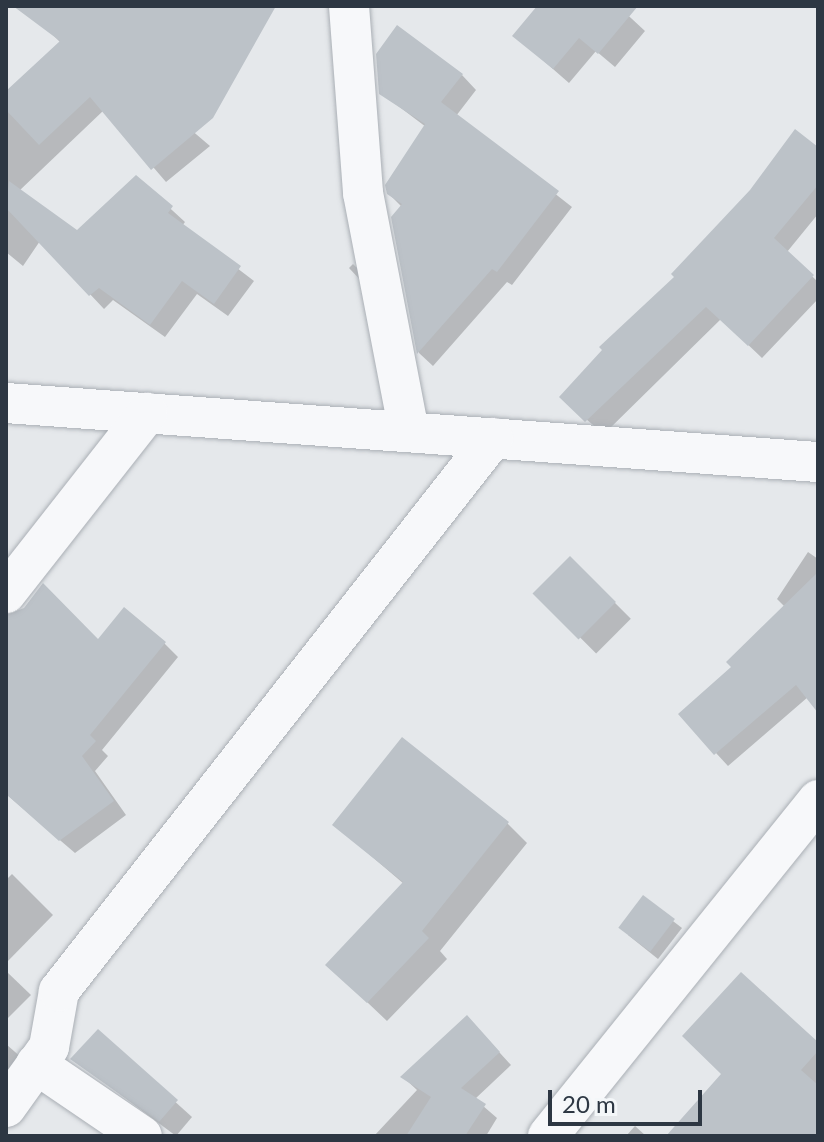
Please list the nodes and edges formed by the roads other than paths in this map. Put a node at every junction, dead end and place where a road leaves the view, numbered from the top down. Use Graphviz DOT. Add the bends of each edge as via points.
graph roads {
  1 [pos="349,6"];
  2 [pos="6,403"];
  3 [pos="147,413"];
  4 [pos="409,431"];
  5 [pos="493,438"];
  6 [pos="818,462"];
  7 [pos="6,593"];
  8 [pos="818,800"];
  9 [pos="36,1064"];
  10 [pos="6,1107"];
  11 [pos="142,1136"];
  12 [pos="548,1136"];
  1 -- 4 [label="street" via="363,193"];
  2 -- 3 [label="street"];
  3 -- 4 [label="street"];
  3 -- 7 [label="street"];
  4 -- 5 [label="street"];
  5 -- 6 [label="street"];
  5 -- 9 [label="street" via="59,991 49,1047"];
  8 -- 12 [label="street"];
  9 -- 10 [label="street"];
  9 -- 11 [label="street"];
}
